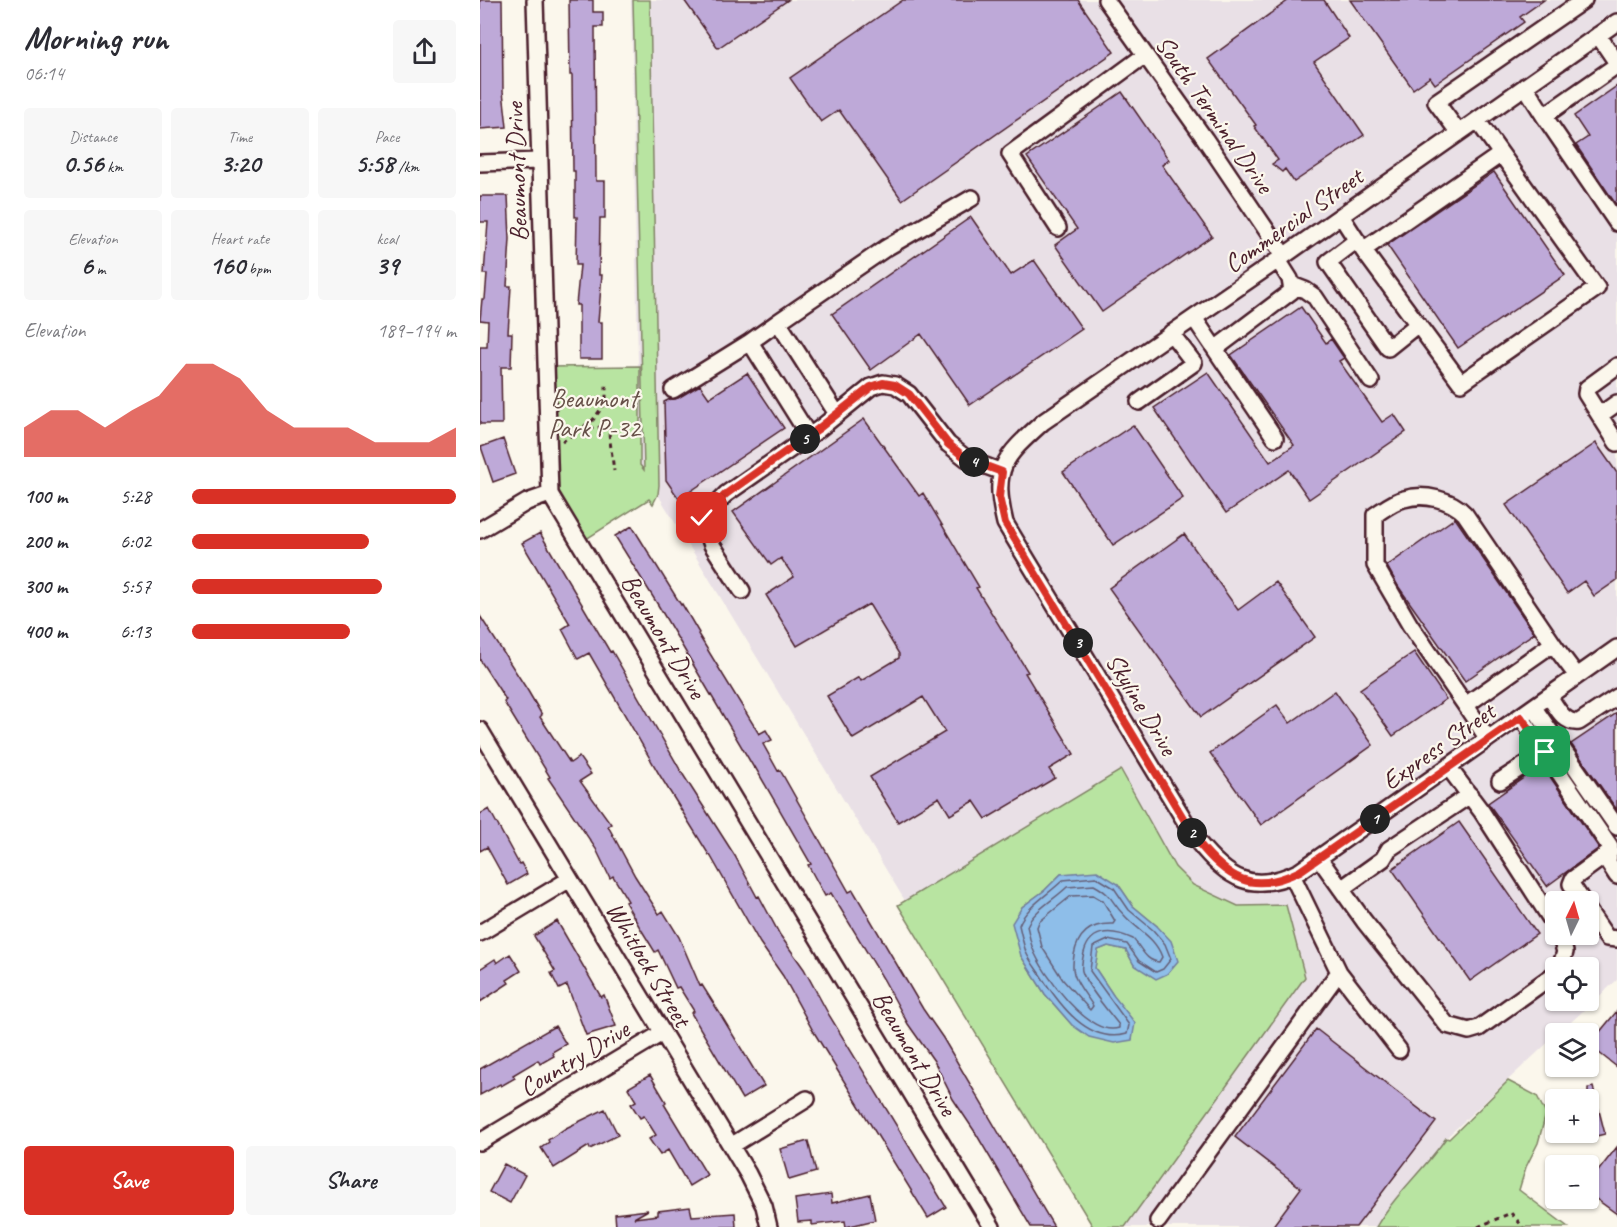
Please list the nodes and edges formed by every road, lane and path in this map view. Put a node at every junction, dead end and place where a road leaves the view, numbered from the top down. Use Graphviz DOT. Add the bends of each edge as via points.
graph roads {
  1 [pos="535,0"];
  2 [pos="1106,0"];
  3 [pos="1584,0"];
  4 [pos="1617,22"];
  5 [pos="1599,35"];
  6 [pos="1145,56"];
  7 [pos="1617,64"];
  8 [pos="1525,86"];
  9 [pos="1544,116"];
  10 [pos="1477,120"];
  11 [pos="1459,133"];
  12 [pos="1501,154"];
  13 [pos="539,161"];
  14 [pos="480,164"];
  15 [pos="972,198"];
  16 [pos="1341,216"];
  17 [pos="1617,223"];
  18 [pos="1058,228"];
  19 [pos="1360,245"];
  20 [pos="1281,258"];
  21 [pos="1292,285"];
  22 [pos="1194,318"];
  23 [pos="1418,324"];
  24 [pos="772,326"];
  25 [pos="1171,333"];
  26 [pos="750,342"];
  27 [pos="1215,349"];
  28 [pos="1617,366"];
  29 [pos="1371,381"];
  30 [pos="606,384"];
  31 [pos="673,390"];
  32 [pos="1139,402"];
  33 [pos="1617,403"];
  34 [pos="837,414"];
  35 [pos="1600,415"];
  36 [pos="579,430"];
  37 [pos="809,436"];
  38 [pos="1275,438"];
  39 [pos="1617,442"];
  40 [pos="549,443"];
  41 [pos="1002,468"];
  42 [pos="614,471"];
  43 [pos="550,494"];
  44 [pos="480,530"];
  45 [pos="742,591"];
  46 [pos="1556,648"];
  47 [pos="1615,655"];
  48 [pos="1576,676"];
  49 [pos="1549,696"];
  50 [pos="1617,697"];
  51 [pos="1534,708"];
  52 [pos="1468,709"];
  53 [pos="1521,717"];
  54 [pos="480,731"];
  55 [pos="1488,739"];
  56 [pos="1545,752"];
  57 [pos="1449,768"];
  58 [pos="1500,782"];
  59 [pos="1470,795"];
  60 [pos="1617,827"];
  61 [pos="1610,852"];
  62 [pos="1319,858"];
  63 [pos="1292,875"];
  64 [pos="1617,876"];
  65 [pos="570,879"];
  66 [pos="1248,881"];
  67 [pos="1341,888"];
  68 [pos="1575,891"];
  69 [pos="1545,910"];
  70 [pos="1599,926"];
  71 [pos="480,933"];
  72 [pos="1617,939"];
  73 [pos="1339,972"];
  74 [pos="1545,981"];
  75 [pos="662,1033"];
  76 [pos="1399,1050"];
  77 [pos="807,1099"];
  78 [pos="480,1142"];
  79 [pos="731,1146"];
  80 [pos="1158,1221"];
  81 [pos="769,1227"];
  82 [pos="992,1227"];
  83 [pos="1478,1227"];
  84 [pos="1522,1227"];
  1 -- 13 [label="street, Beaumont Drive"];
  2 -- 6 [label="street, South Terminal Drive"];
  3 -- 11 [label="street" via="1436,102"];
  4 -- 5 [label="street, Commercial Street"];
  5 -- 7 [label="street"];
  5 -- 8 [label="street, Commercial Street"];
  6 -- 18 [label="street" via="1010,154"];
  6 -- 20 [label="street, South Terminal Drive"];
  7 -- 9 [label="street"];
  8 -- 9 [label="street"];
  8 -- 10 [label="street, Commercial Street"];
  9 -- 17 [label="street"];
  10 -- 11 [label="street, Commercial Street"];
  10 -- 12 [label="street"];
  11 -- 16 [label="street, Commercial Street"];
  12 -- 19 [label="street"];
  12 -- 23 [label="street" via="1597,288 1461,383"];
  13 -- 14 [label="street"];
  13 -- 40 [label="street, Beaumont Drive"];
  15 -- 24 [label="street" via="886,248"];
  16 -- 19 [label="street"];
  16 -- 20 [label="street, Commercial Street"];
  19 -- 23 [label="street"];
  19 -- 23 [label="street" via="1328,262 1388,348"];
  20 -- 21 [label="street, South Terminal Drive"];
  20 -- 22 [label="street, Commercial Street"];
  21 -- 27 [label="street" via="1285,298"];
  21 -- 29 [label="street" via="1315,297"];
  22 -- 25 [label="street, Commercial Street"];
  22 -- 27 [label="street"];
  24 -- 26 [label="street"];
  24 -- 34 [label="street"];
  25 -- 32 [label="street" via="1194,363"];
  25 -- 41 [label="street, Commercial Street" via="1042,422 1018,444"];
  26 -- 31 [label="street"];
  26 -- 37 [label="street"];
  27 -- 38 [label="street"];
  28 -- 35 [label="street" via="1587,388 1586,393"];
  30 -- 36 [label="path" via="606,402 593,420"];
  33 -- 35 [label="street"];
  34 -- 37 [label="street"];
  34 -- 41 [label="street" via="871,387 895,385 909,394 948,444 967,459"];
  35 -- 39 [label="street"];
  36 -- 40 [label="path" via="565,441"];
  36 -- 42 [label="path" via="608,426"];
  37 -- 45 [label="street" via="726,494 702,518 712,545"];
  40 -- 43 [label="street, Beaumont Drive"];
  41 -- 66 [label="street, Skyline Drive" via="999,497 1005,523 1197,841 1216,864"];
  43 -- 44 [label="street" via="527,501"];
  43 -- 82 [label="street, Beaumont Drive"];
  46 -- 48 [label="street"];
  46 -- 52 [label="street" via="1548,647 1470,702"];
  46 -- 52 [label="street" via="1457,506 1424,497 1404,499 1375,515 1375,565 1410,625"];
  47 -- 48 [label="street, Express Street"];
  48 -- 49 [label="street, Express Street"];
  49 -- 50 [label="street" via="1572,723 1579,723"];
  49 -- 51 [label="street, Express Street"];
  51 -- 53 [label="street, Express Street"];
  51 -- 60 [label="street"];
  52 -- 55 [label="street"];
  53 -- 55 [label="street, Express Street"];
  53 -- 56 [label="street"];
  54 -- 65 [label="street, Whitlock Street"];
  55 -- 57 [label="street, Express Street"];
  56 -- 58 [label="street"];
  56 -- 61 [label="street"];
  57 -- 59 [label="street"];
  57 -- 62 [label="street, Express Street"];
  59 -- 67 [label="street" via="1389,849 1383,859"];
  59 -- 69 [label="street"];
  61 -- 64 [label="street" via="1609,865"];
  61 -- 68 [label="street" via="1573,879"];
  62 -- 63 [label="street, Express Street"];
  62 -- 67 [label="street"];
  63 -- 66 [label="street, Express Street" via="1258,883"];
  63 -- 73 [label="street"];
  65 -- 71 [label="street"];
  65 -- 75 [label="street, Whitlock Street"];
  67 -- 74 [label="street" via="1448,1025 1468,1031 1479,1028"];
  70 -- 72 [label="street" via="1607,938"];
  73 -- 76 [label="street"];
  73 -- 80 [label="street"];
  75 -- 78 [label="street, Country Drive"];
  75 -- 79 [label="street, Whitlock Street"];
  77 -- 79 [label="street"];
  79 -- 81 [label="street, Whitlock Street" via="764,1206"];
  83 -- 84 [label="path" via="1511,1212"];
}
